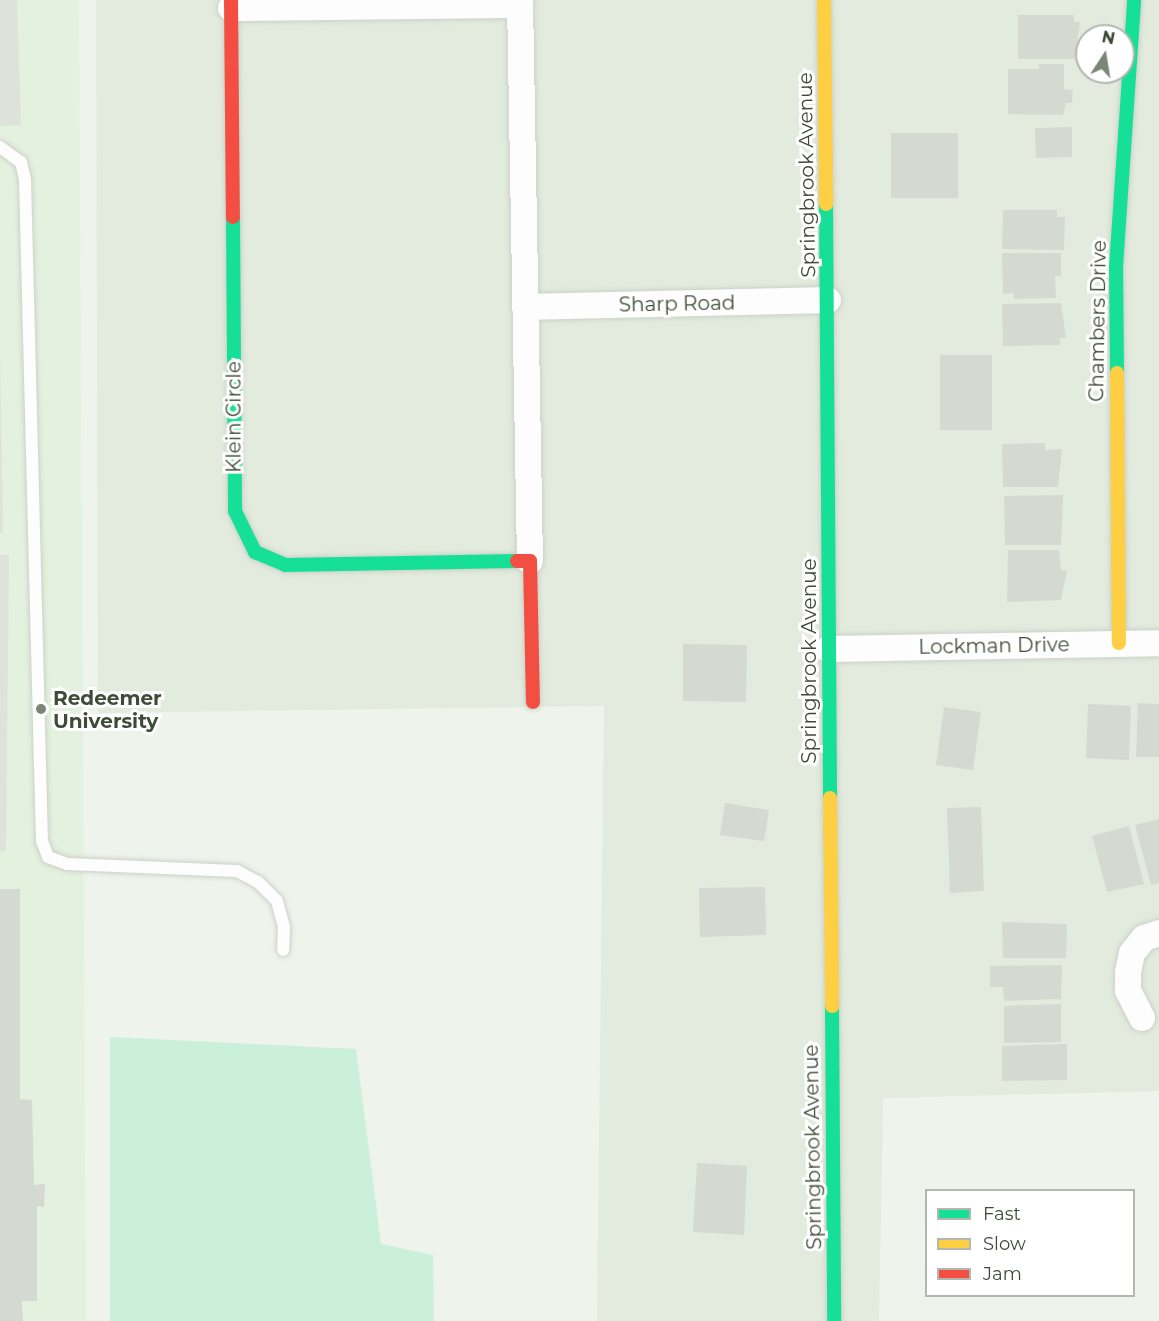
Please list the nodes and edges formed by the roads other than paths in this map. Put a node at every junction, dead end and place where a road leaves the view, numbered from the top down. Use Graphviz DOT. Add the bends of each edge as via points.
graph roads {
  1 [pos="824,0"];
  2 [pos="1134,0"];
  3 [pos="520,2"];
  4 [pos="231,4"];
  5 [pos="0,147"];
  6 [pos="828,300"];
  7 [pos="525,308"];
  8 [pos="530,561"];
  9 [pos="1119,643"];
  10 [pos="1159,643"];
  11 [pos="828,649"];
  12 [pos="533,702"];
  13 [pos="1159,933"];
  14 [pos="283,950"];
  15 [pos="1142,1018"];
  16 [pos="834,1321"];
  1 -- 6 [label="street, Springbrook Avenue"];
  2 -- 9 [label="street, Chambers Drive" via="1116,286"];
  3 -- 4 [label="street"];
  3 -- 7 [label="street"];
  4 -- 8 [label="street, Klein Circle" via="235,511 255,552 285,565"];
  5 -- 14 [label="lane" via="21,162 26,180 42,841 48,857 66,864 237,871 258,882 277,901 284,927"];
  6 -- 7 [label="street, Sharp Road"];
  6 -- 11 [label="street, Springbrook Avenue"];
  7 -- 8 [label="street"];
  8 -- 12 [label="street"];
  9 -- 10 [label="street, Lockman Drive"];
  9 -- 11 [label="street, Lockman Drive"];
  11 -- 16 [label="street, Springbrook Avenue"];
  13 -- 15 [label="street" via="1144,938 1132,953 1128,972 1128,991"];
}
